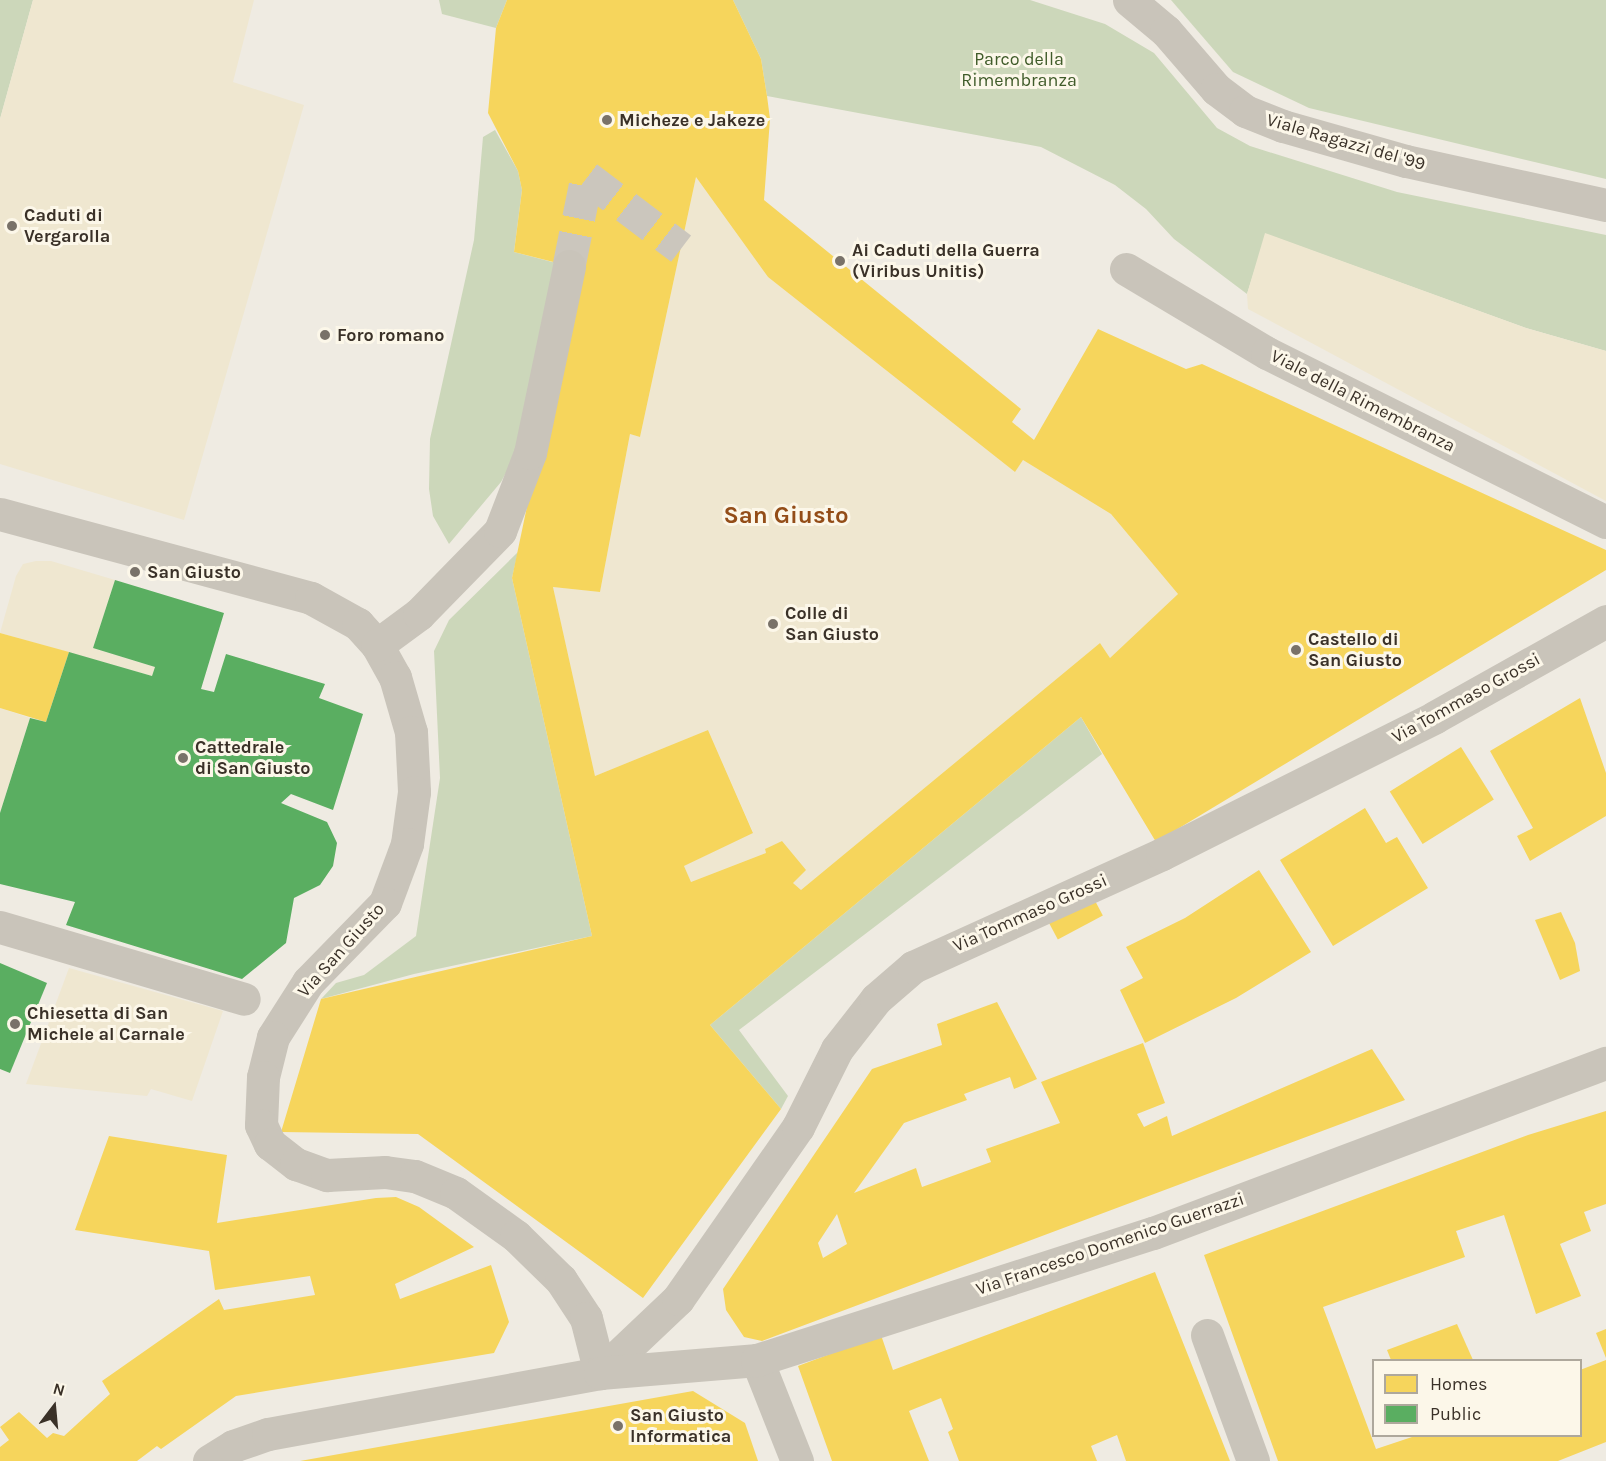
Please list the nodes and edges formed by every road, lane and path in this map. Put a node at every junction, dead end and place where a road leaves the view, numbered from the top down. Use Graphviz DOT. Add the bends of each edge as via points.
graph roads {
  1 [pos="1129,0"];
  2 [pos="1606,205"];
  3 [pos="569,266"];
  4 [pos="1126,269"];
  5 [pos="0,514"];
  6 [pos="1606,522"];
  7 [pos="1603,631"];
  8 [pos="377,645"];
  9 [pos="0,927"];
  10 [pos="244,999"];
  11 [pos="1606,1063"];
  12 [pos="1207,1335"];
  13 [pos="757,1360"];
  14 [pos="600,1373"];
  15 [pos="209,1461"];
  16 [pos="797,1461"];
  17 [pos="1253,1461"];
  1 -- 2 [label="street, Viale Ragazzi del '99" via="1166,31 1216,89 1245,111 1283,126 1406,161"];
  3 -- 8 [label="street" via="530,453 500,531 419,614"];
  4 -- 6 [label="street, Viale della Rimembranza" via="1267,353"];
  5 -- 8 [label="street, Via San Giusto" via="311,598 358,624"];
  7 -- 14 [label="street, Via Tommaso Grossi" via="1162,854 913,967 876,999 837,1049 798,1127 678,1299"];
  8 -- 14 [label="street, Via San Giusto" via="395,677 411,732 414,792 407,844 385,903 308,982 273,1037 262,1077 261,1125 270,1144 296,1164 327,1175 385,1172 415,1176 456,1193 516,1236 561,1280 586,1318"];
  9 -- 10 [label="street" via="89,965"];
  11 -- 13 [label="street, Via Francesco Domenico Guerrazzi" via="1153,1233"];
  12 -- 17 [label="street"];
  13 -- 14 [label="street, Via Francesco Domenico Guerrazzi"];
  13 -- 16 [label="street"];
  14 -- 15 [label="street" via="268,1434 233,1446"];
}
